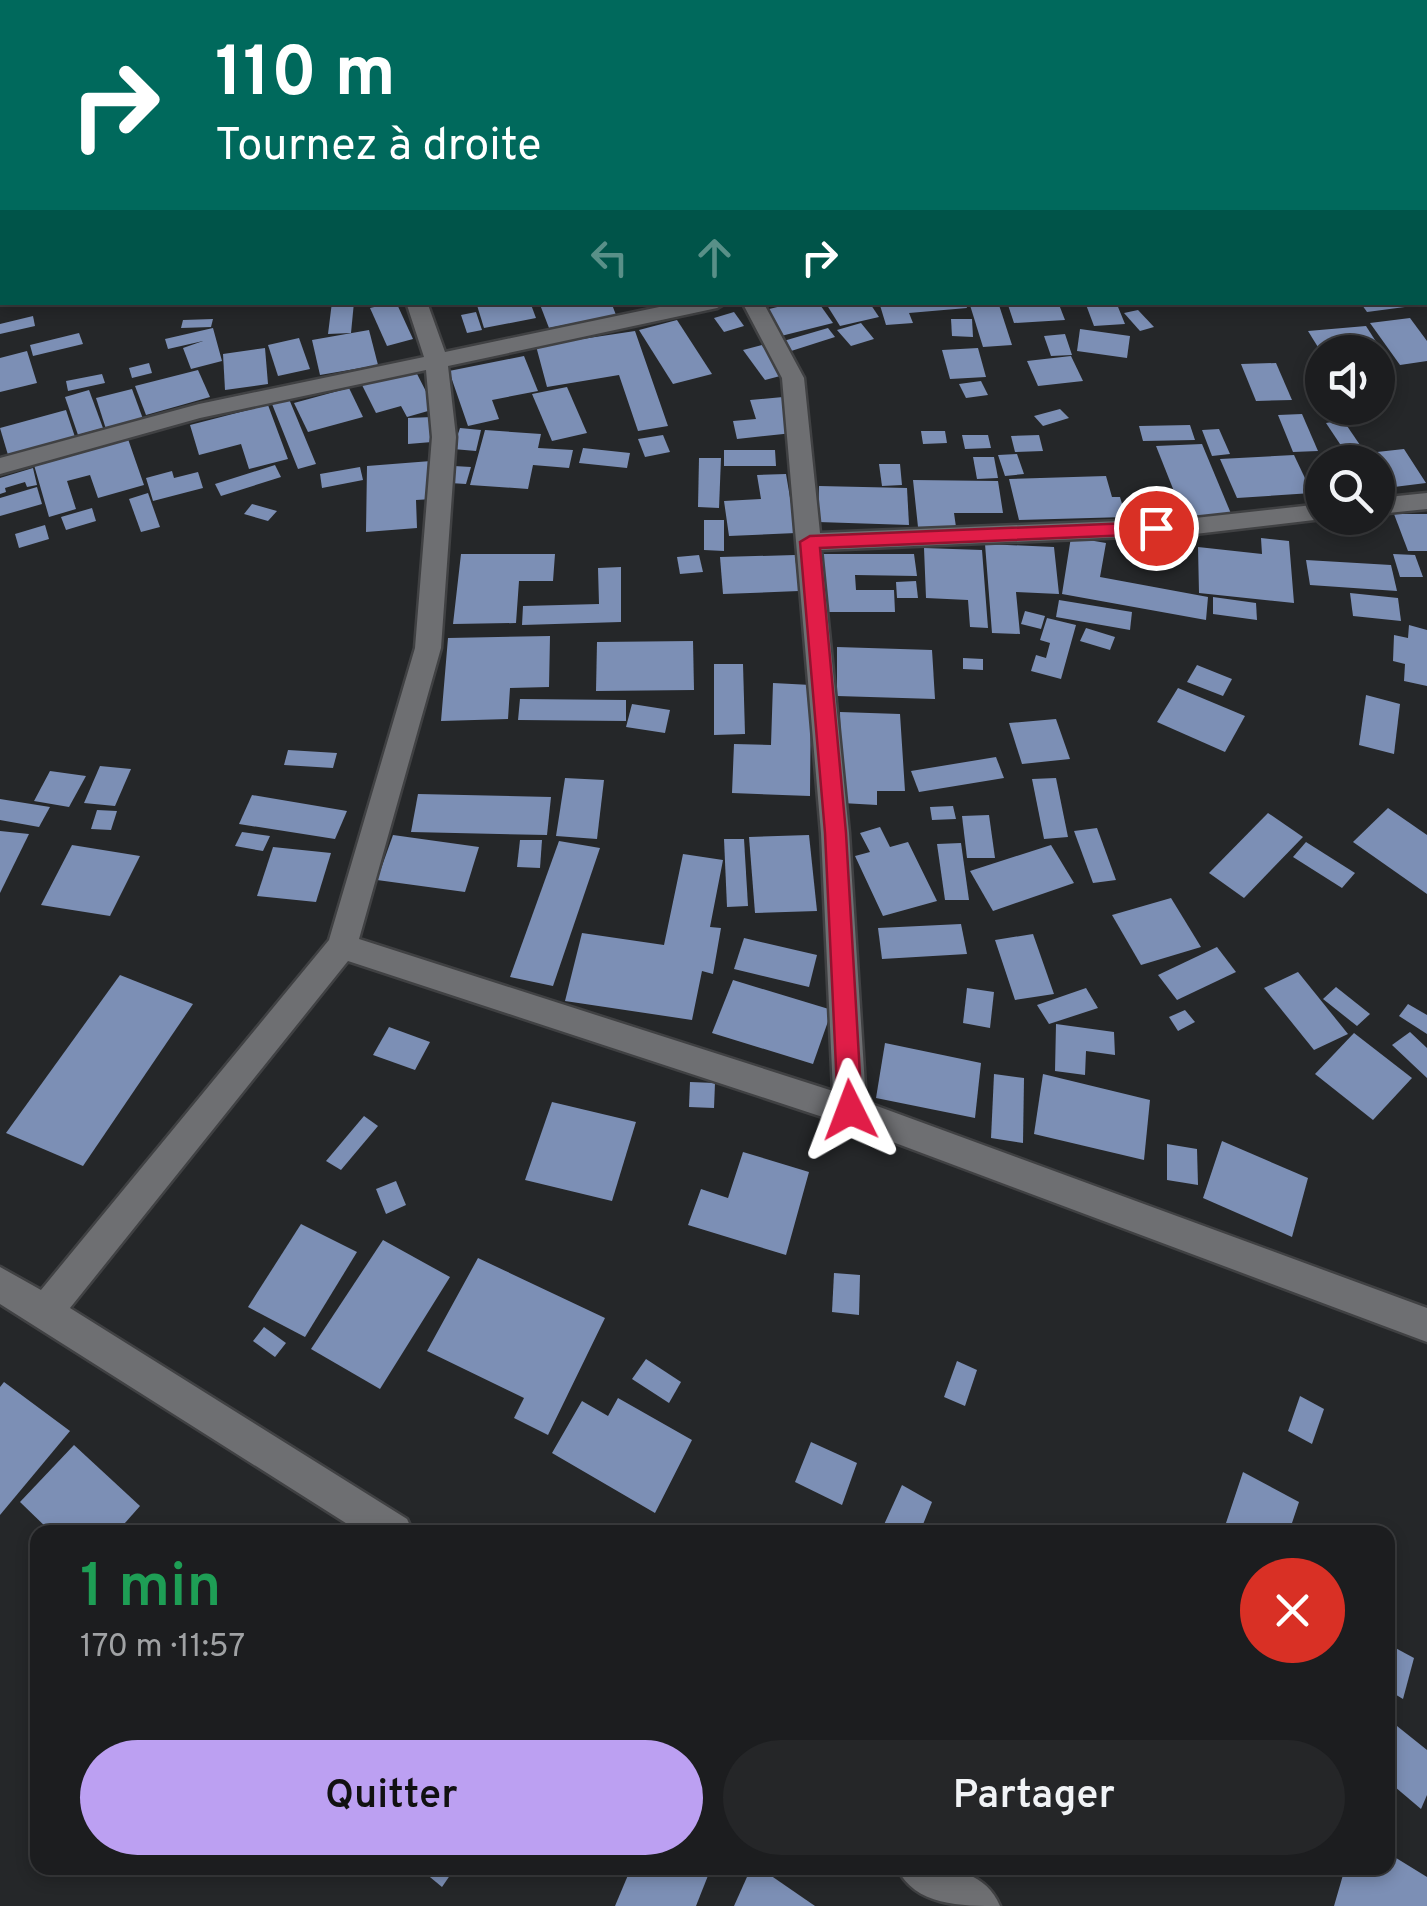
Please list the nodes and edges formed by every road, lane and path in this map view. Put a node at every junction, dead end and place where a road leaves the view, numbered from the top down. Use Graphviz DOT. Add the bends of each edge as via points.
graph roads {
  1 [pos="417,305"];
  2 [pos="702,305"];
  3 [pos="754,305"];
  4 [pos="436,358"];
  5 [pos="0,466"];
  6 [pos="1427,501"];
  7 [pos="1395,504"];
  8 [pos="1305,514"];
  9 [pos="810,542"];
  10 [pos="342,946"];
  11 [pos="850,1110"];
  12 [pos="0,1284"];
  13 [pos="46,1311"];
  14 [pos="1427,1324"];
  15 [pos="383,1525"];
  16 [pos="929,1875"];
  17 [pos="978,1906"];
  1 -- 4 [label="street"];
  2 -- 4 [label="street"];
  3 -- 9 [label="street" via="793,378"];
  4 -- 5 [label="street" via="199,411"];
  4 -- 10 [label="street" via="444,437 428,648"];
  6 -- 7 [label="street"];
  8 -- 9 [label="street" via="1195,526"];
  9 -- 11 [label="street" via="836,833"];
  10 -- 11 [label="street"];
  10 -- 13 [label="street"];
  11 -- 14 [label="street"];
  12 -- 13 [label="street"];
  13 -- 15 [label="street"];
  16 -- 17 [label="street"];
}
